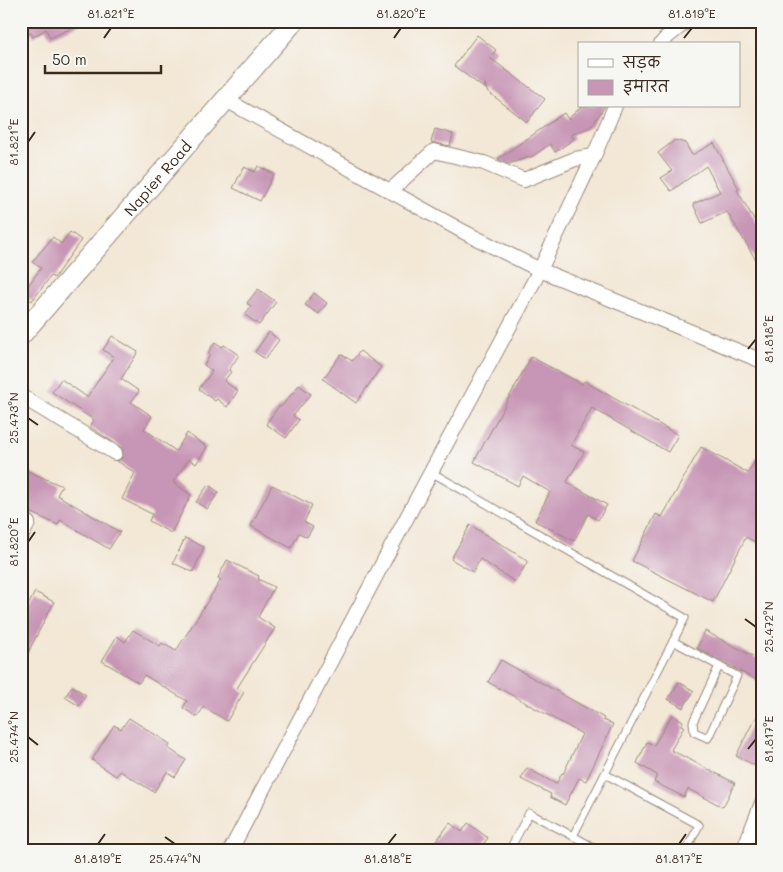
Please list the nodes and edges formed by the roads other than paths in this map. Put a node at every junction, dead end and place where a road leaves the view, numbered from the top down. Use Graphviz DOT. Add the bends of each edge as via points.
graph roads {
  1 [pos="294,21"];
  2 [pos="688,21"];
  3 [pos="663,42"];
  4 [pos="226,100"];
  5 [pos="614,108"];
  6 [pos="594,156"];
  7 [pos="390,191"];
  8 [pos="540,270"];
  9 [pos="21,335"];
  10 [pos="762,361"];
  11 [pos="21,396"];
  12 [pos="115,453"];
  13 [pos="431,472"];
  14 [pos="21,519"];
  15 [pos="21,536"];
  16 [pos="673,641"];
  17 [pos="719,666"];
  18 [pos="605,774"];
  19 [pos="762,803"];
  20 [pos="573,836"];
  21 [pos="230,851"];
  22 [pos="509,851"];
  23 [pos="600,851"];
  24 [pos="686,851"];
  25 [pos="743,851"];
  1 -- 4 [label="street, Napier Road"];
  2 -- 3 [label="street"];
  4 -- 7 [label="street"];
  4 -- 9 [label="street, Napier Road"];
  5 -- 6 [label="street"];
  6 -- 7 [label="street" via="574,159 524,180 484,163 434,150"];
  6 -- 8 [label="street"];
  7 -- 8 [label="street"];
  8 -- 10 [label="street"];
  8 -- 13 [label="street"];
  11 -- 12 [label="street"];
  13 -- 16 [label="lane" via="685,618"];
  13 -- 21 [label="street"];
  14 -- 15 [label="street" via="28,523"];
  16 -- 17 [label="lane"];
  16 -- 18 [label="lane"];
  17 -- 17 [label="lane" via="737,676 708,738 694,732 693,722"];
  18 -- 20 [label="lane"];
  18 -- 24 [label="lane" via="699,825"];
  19 -- 25 [label="street"];
  20 -- 22 [label="lane" via="529,813"];
  20 -- 23 [label="lane"];
}
